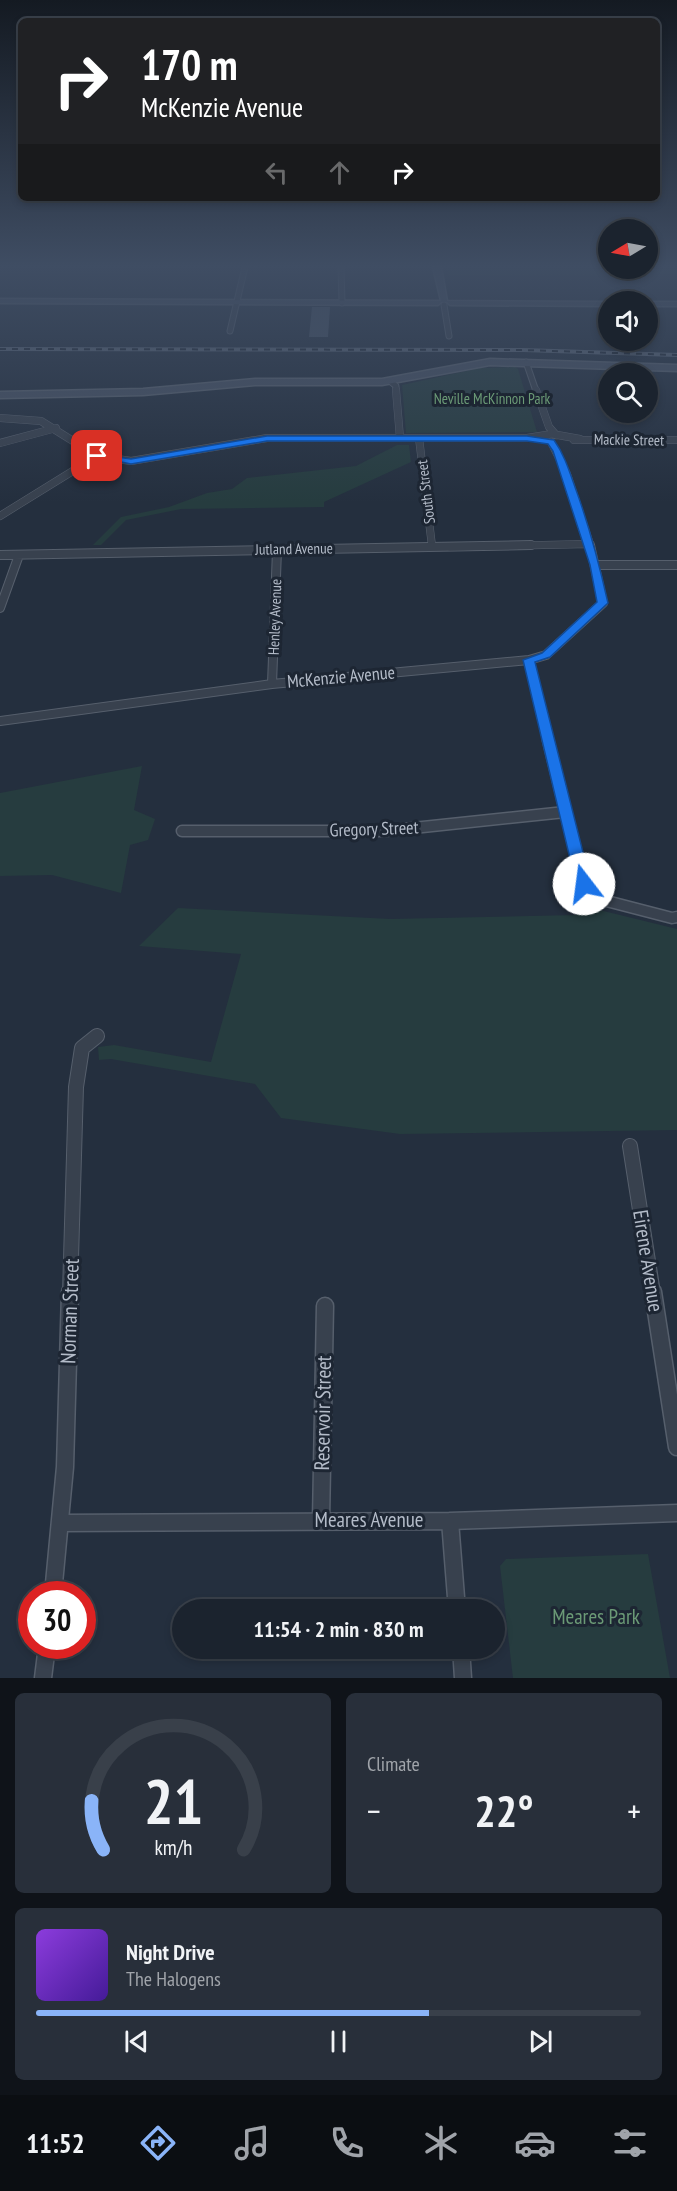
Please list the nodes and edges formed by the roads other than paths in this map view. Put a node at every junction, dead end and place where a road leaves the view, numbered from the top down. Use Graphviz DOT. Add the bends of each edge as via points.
graph roads {
  1 [pos="526,362"];
  2 [pos="677,368"];
  3 [pos="390,381"];
  4 [pos="0,395"];
  5 [pos="0,418"];
  6 [pos="549,427"];
  7 [pos="56,428"];
  8 [pos="400,438"];
  9 [pos="419,438"];
  10 [pos="559,438"];
  11 [pos="547,439"];
  12 [pos="677,440"];
  13 [pos="0,443"];
  14 [pos="558,451"];
  15 [pos="97,456"];
  16 [pos="0,516"];
  17 [pos="589,544"];
  18 [pos="432,546"];
  19 [pos="277,550"];
  20 [pos="0,555"];
  21 [pos="19,555"];
  22 [pos="595,565"];
  23 [pos="677,565"];
  24 [pos="0,608"];
  25 [pos="529,660"];
  26 [pos="272,684"];
  27 [pos="0,721"];
  28 [pos="565,812"];
  29 [pos="182,831"];
  30 [pos="677,917"];
  31 [pos="97,1036"];
  32 [pos="630,1146"];
  33 [pos="325,1306"];
  34 [pos="677,1447"];
  35 [pos="677,1512"];
  36 [pos="321,1520"];
  37 [pos="450,1521"];
  38 [pos="60,1523"];
  39 [pos="54,1581"];
  40 [pos="456,1599"];
  41 [pos="45,1659"];
  42 [pos="462,1659"];
  43 [pos="43,1678"];
  44 [pos="463,1678"];
  1 -- 2 [label="street"];
  1 -- 3 [label="street" via="478,363"];
  1 -- 6 [label="street"];
  3 -- 4 [label="street" via="255,382 143,392"];
  3 -- 8 [label="street" via="396,386"];
  5 -- 7 [label="street" via="42,421"];
  6 -- 10 [label="street"];
  6 -- 11 [label="street"];
  7 -- 13 [label="street"];
  7 -- 15 [label="street"];
  8 -- 9 [label="street, Mackie Street"];
  8 -- 15 [label="street, Mackie Street" via="267,438 131,461"];
  9 -- 11 [label="street, Mackie Street"];
  9 -- 18 [label="street, South Street"];
  10 -- 11 [label="street, Mackie Street"];
  10 -- 12 [label="street, Mackie Street"];
  10 -- 14 [label="street"];
  11 -- 14 [label="street"];
  14 -- 17 [label="street, McKenzie Avenue"];
  15 -- 16 [label="street"];
  17 -- 18 [label="street, Jutland Avenue"];
  17 -- 22 [label="street, McKenzie Avenue"];
  18 -- 19 [label="street, Jutland Avenue"];
  19 -- 21 [label="street, Jutland Avenue"];
  19 -- 26 [label="street, Henley Avenue"];
  20 -- 21 [label="street, Jutland Avenue"];
  21 -- 24 [label="street"];
  22 -- 23 [label="street"];
  22 -- 25 [label="street, McKenzie Avenue" via="603,603 546,655"];
  25 -- 26 [label="street, McKenzie Avenue"];
  25 -- 28 [label="street"];
  26 -- 27 [label="street, McKenzie Avenue"];
  28 -- 29 [label="street, Gregory Street" via="386,831"];
  28 -- 30 [label="street" via="584,884 595,898"];
  31 -- 38 [label="street, Norman Street" via="82,1048 76,1086 66,1455"];
  32 -- 34 [label="street, Eirene Avenue"];
  33 -- 36 [label="street, Reservoir Street"];
  35 -- 37 [label="street, Meares Avenue"];
  36 -- 37 [label="street, Meares Avenue"];
  36 -- 38 [label="street, Meares Avenue"];
  37 -- 40 [label="street"];
  38 -- 39 [label="street, Norman Street"];
  41 -- 43 [label="street"];
  42 -- 44 [label="street"];
}
